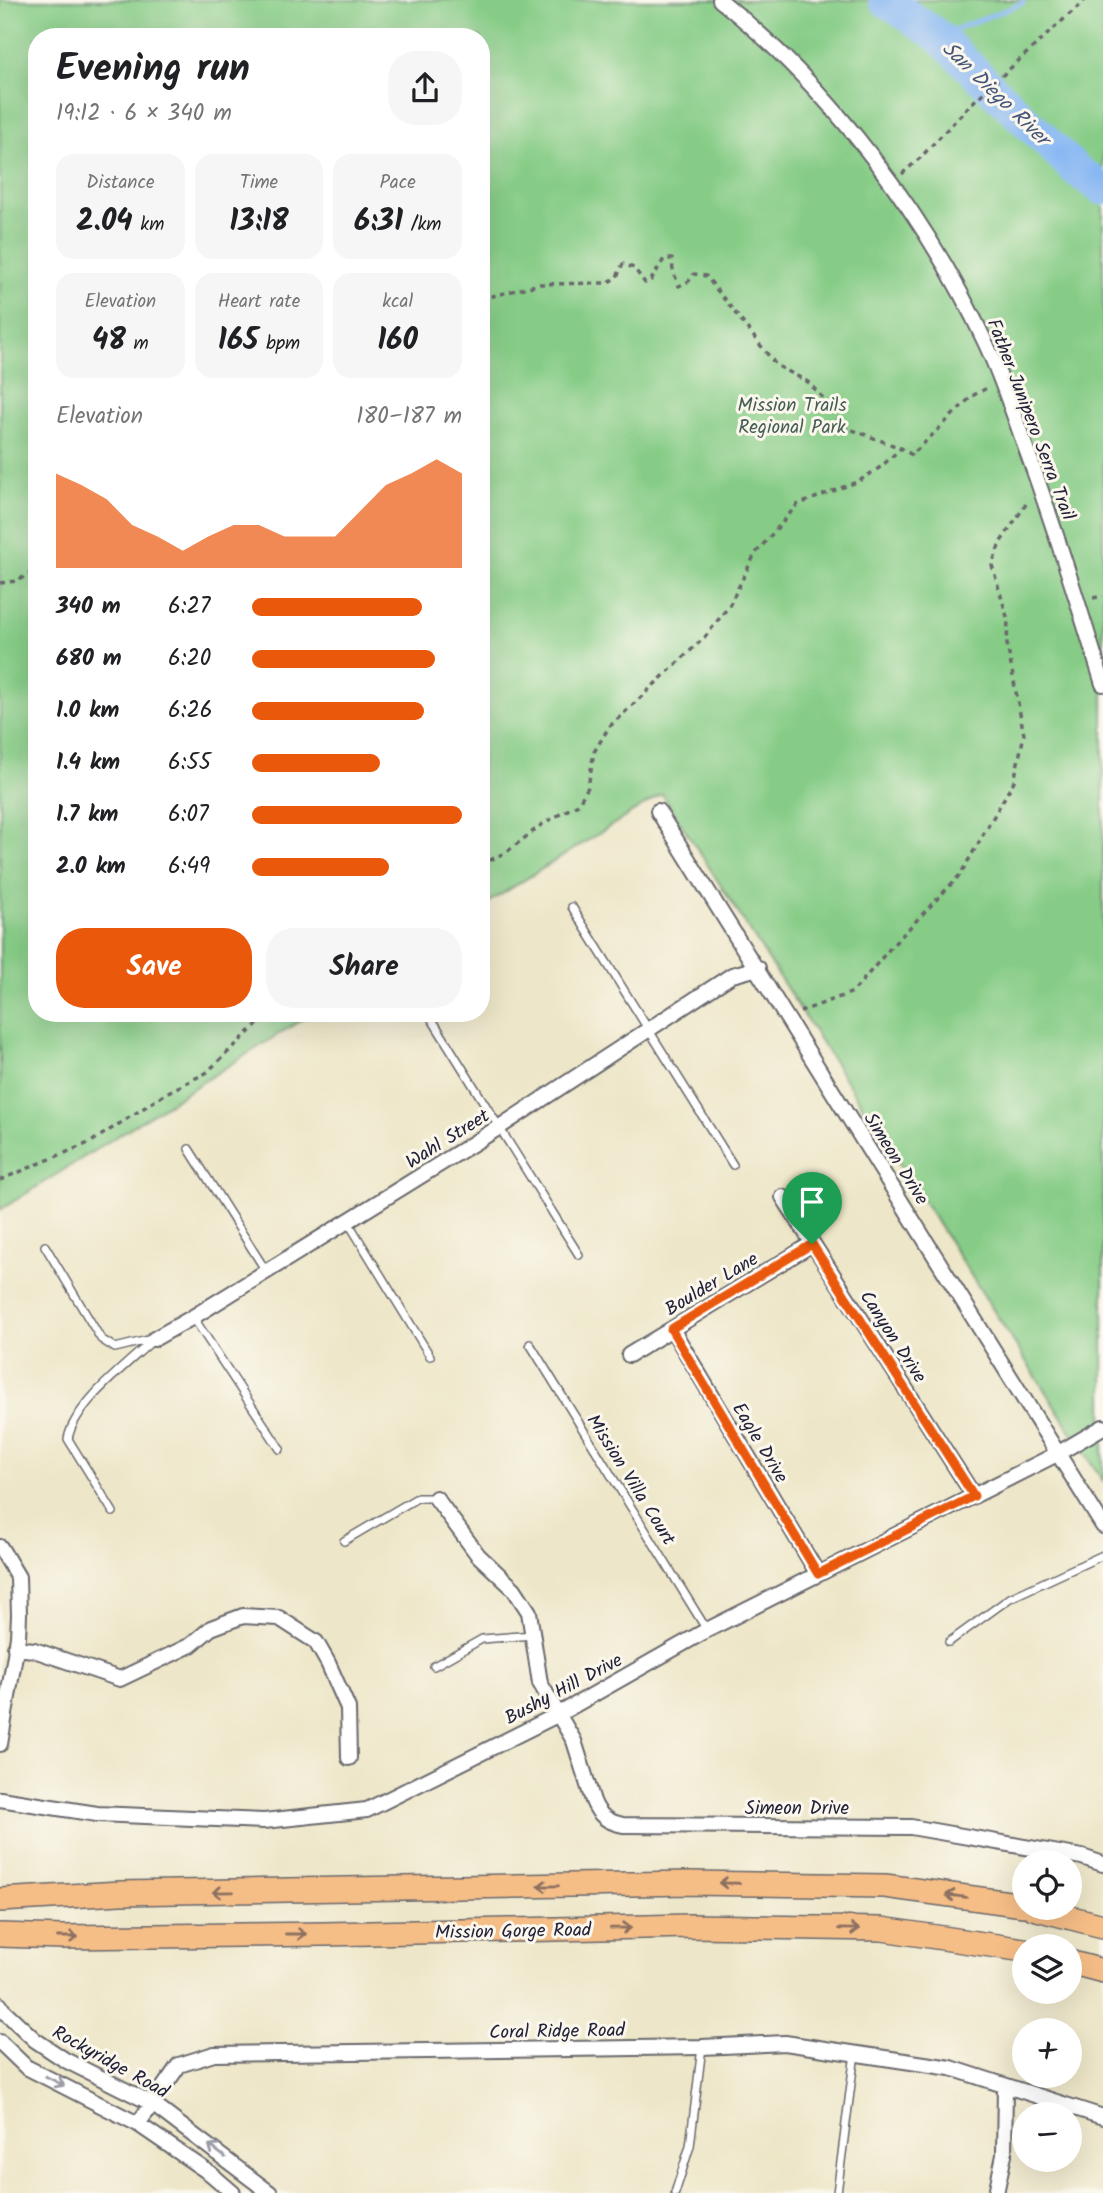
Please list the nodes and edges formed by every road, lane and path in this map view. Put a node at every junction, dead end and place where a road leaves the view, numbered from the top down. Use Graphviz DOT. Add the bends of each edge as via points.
graph roads {
  1 [pos="720,0"];
  2 [pos="1085,0"];
  3 [pos="891,184"];
  4 [pos="490,297"];
  5 [pos="1001,380"];
  6 [pos="901,448"];
  7 [pos="1039,484"];
  8 [pos="28,574"];
  9 [pos="0,583"];
  10 [pos="1103,684"];
  11 [pos="658,811"];
  12 [pos="490,860"];
  13 [pos="572,907"];
  14 [pos="758,968"];
  15 [pos="788,1016"];
  16 [pos="260,1022"];
  17 [pos="433,1022"];
  18 [pos="648,1029"];
  19 [pos="498,1128"];
  20 [pos="190,1149"];
  21 [pos="733,1165"];
  22 [pos="0,1180"];
  23 [pos="783,1197"];
  24 [pos="348,1222"];
  25 [pos="812,1244"];
  26 [pos="45,1246"];
  27 [pos="579,1255"];
  28 [pos="266,1271"];
  29 [pos="193,1317"];
  30 [pos="671,1329"];
  31 [pos="154,1339"];
  32 [pos="530,1344"];
  33 [pos="629,1355"];
  34 [pos="430,1356"];
  35 [pos="1103,1427"];
  36 [pos="281,1450"];
  37 [pos="1057,1454"];
  38 [pos="974,1496"];
  39 [pos="436,1498"];
  40 [pos="113,1512"];
  41 [pos="1103,1526"];
  42 [pos="344,1541"];
  43 [pos="0,1547"];
  44 [pos="1103,1555"];
  45 [pos="818,1574"];
  46 [pos="708,1630"];
  47 [pos="533,1635"];
  48 [pos="949,1642"];
  49 [pos="15,1648"];
  50 [pos="434,1666"];
  51 [pos="559,1714"];
  52 [pos="0,1744"];
  53 [pos="349,1758"];
  54 [pos="0,1799"];
  55 [pos="1103,1864"];
  56 [pos="0,1900"];
  57 [pos="1012,1903"];
  58 [pos="1080,1920"];
  59 [pos="1103,1926"];
  60 [pos="0,1935"];
  61 [pos="1012,1948"];
  62 [pos="1082,1965"];
  63 [pos="1103,1971"];
  64 [pos="1,2008"];
  65 [pos="0,2042"];
  66 [pos="702,2047"];
  67 [pos="855,2052"];
  68 [pos="1005,2086"];
  69 [pos="151,2103"];
  70 [pos="1103,2116"];
  71 [pos="138,2124"];
  72 [pos="233,2193"];
  73 [pos="270,2193"];
  74 [pos="675,2193"];
  75 [pos="837,2193"];
  76 [pos="996,2193"];
  1 -- 3 [label="street, Father Junipero Serra Trail" via="756,29 841,118"];
  2 -- 3 [label="path"];
  3 -- 5 [label="street, Father Junipero Serra Trail" via="955,282"];
  4 -- 6 [label="path" via="540,284 607,284 623,264 634,268 645,284 664,259 672,258 679,286 694,274 706,276 776,365 808,382 842,426"];
  5 -- 6 [label="path" via="972,396 912,455"];
  5 -- 7 [label="street, Father Junipero Serra Trail"];
  6 -- 12 [label="path" via="859,481 797,505 755,554 729,606 705,637 609,727 594,752 588,787 578,804"];
  7 -- 10 [label="street, Father Junipero Serra Trail"];
  7 -- 15 [label="path" via="1000,543 992,565 1009,620 1007,644 1024,735 1014,781 960,875 853,992"];
  8 -- 9 [label="path"];
  11 -- 14 [label="street, Simeon Drive"];
  13 -- 18 [label="lane"];
  14 -- 15 [label="street, Simeon Drive"];
  14 -- 18 [label="street, Wahl Street" via="732,975"];
  15 -- 37 [label="street, Simeon Drive"];
  16 -- 22 [label="path" via="206,1073 91,1142"];
  17 -- 19 [label="lane"];
  18 -- 19 [label="street, Wahl Street"];
  18 -- 21 [label="lane"];
  19 -- 24 [label="street, Wahl Street"];
  19 -- 27 [label="lane"];
  20 -- 28 [label="lane"];
  23 -- 25 [label="street, Canyon Drive"];
  24 -- 28 [label="street, Wahl Street"];
  24 -- 34 [label="lane"];
  25 -- 30 [label="street, Boulder Lane"];
  25 -- 38 [label="street, Canyon Drive"];
  26 -- 31 [label="lane" via="101,1339 115,1348"];
  28 -- 29 [label="street, Wahl Street"];
  29 -- 31 [label="street, Wahl Street"];
  29 -- 36 [label="lane"];
  30 -- 33 [label="street, Boulder Lane"];
  30 -- 45 [label="street, Eagle Drive"];
  31 -- 40 [label="lane" via="81,1409 70,1426 68,1439"];
  32 -- 46 [label="lane, Mission Villa Court"];
  35 -- 37 [label="street, Bushy Hill Drive"];
  37 -- 38 [label="street, Bushy Hill Drive"];
  37 -- 41 [label="street, Simeon Drive"];
  38 -- 45 [label="street, Bushy Hill Drive"];
  39 -- 42 [label="lane" via="417,1498"];
  39 -- 47 [label="street, Simeon Drive" via="478,1555 522,1600"];
  43 -- 49 [label="street" via="18,1577"];
  44 -- 48 [label="lane" via="1010,1598"];
  45 -- 46 [label="street, Bushy Hill Drive"];
  46 -- 51 [label="street, Bushy Hill Drive"];
  47 -- 50 [label="lane" via="482,1639"];
  47 -- 51 [label="street, Simeon Drive" via="540,1683"];
  49 -- 52 [label="street"];
  49 -- 53 [label="street" via="120,1679 191,1645 211,1628 243,1616 279,1618 316,1642 328,1663 348,1708"];
  51 -- 54 [label="street, Bushy Hill Drive" via="367,1810 264,1821 97,1814"];
  51 -- 55 [label="street, Simeon Drive" via="597,1810 614,1824 911,1827"];
  57 -- 56 [label="main road, one-way" via="885,1886 690,1883 120,1893"];
  58 -- 59 [label="main road"];
  60 -- 61 [label="main road, Mission Gorge Road, one-way" via="690,1926 882,1929"];
  62 -- 63 [label="main road"];
  64 -- 69 [label="street, Rockyridge Road" via="65,2060"];
  65 -- 71 [label="street, one-way" via="26,2067"];
  66 -- 67 [label="street, Coral Ridge Road" via="785,2043"];
  66 -- 69 [label="street, Coral Ridge Road" via="214,2054 179,2065"];
  66 -- 74 [label="lane" via="690,2146"];
  67 -- 68 [label="street, Coral Ridge Road" via="951,2068"];
  67 -- 75 [label="lane"];
  68 -- 70 [label="street, Coral Ridge Road"];
  68 -- 76 [label="street" via="1004,2155"];
  69 -- 71 [label="street, Coral Ridge Road"];
  73 -- 69 [label="street, Rockyridge Road, one-way"];
  71 -- 72 [label="street"];
}
